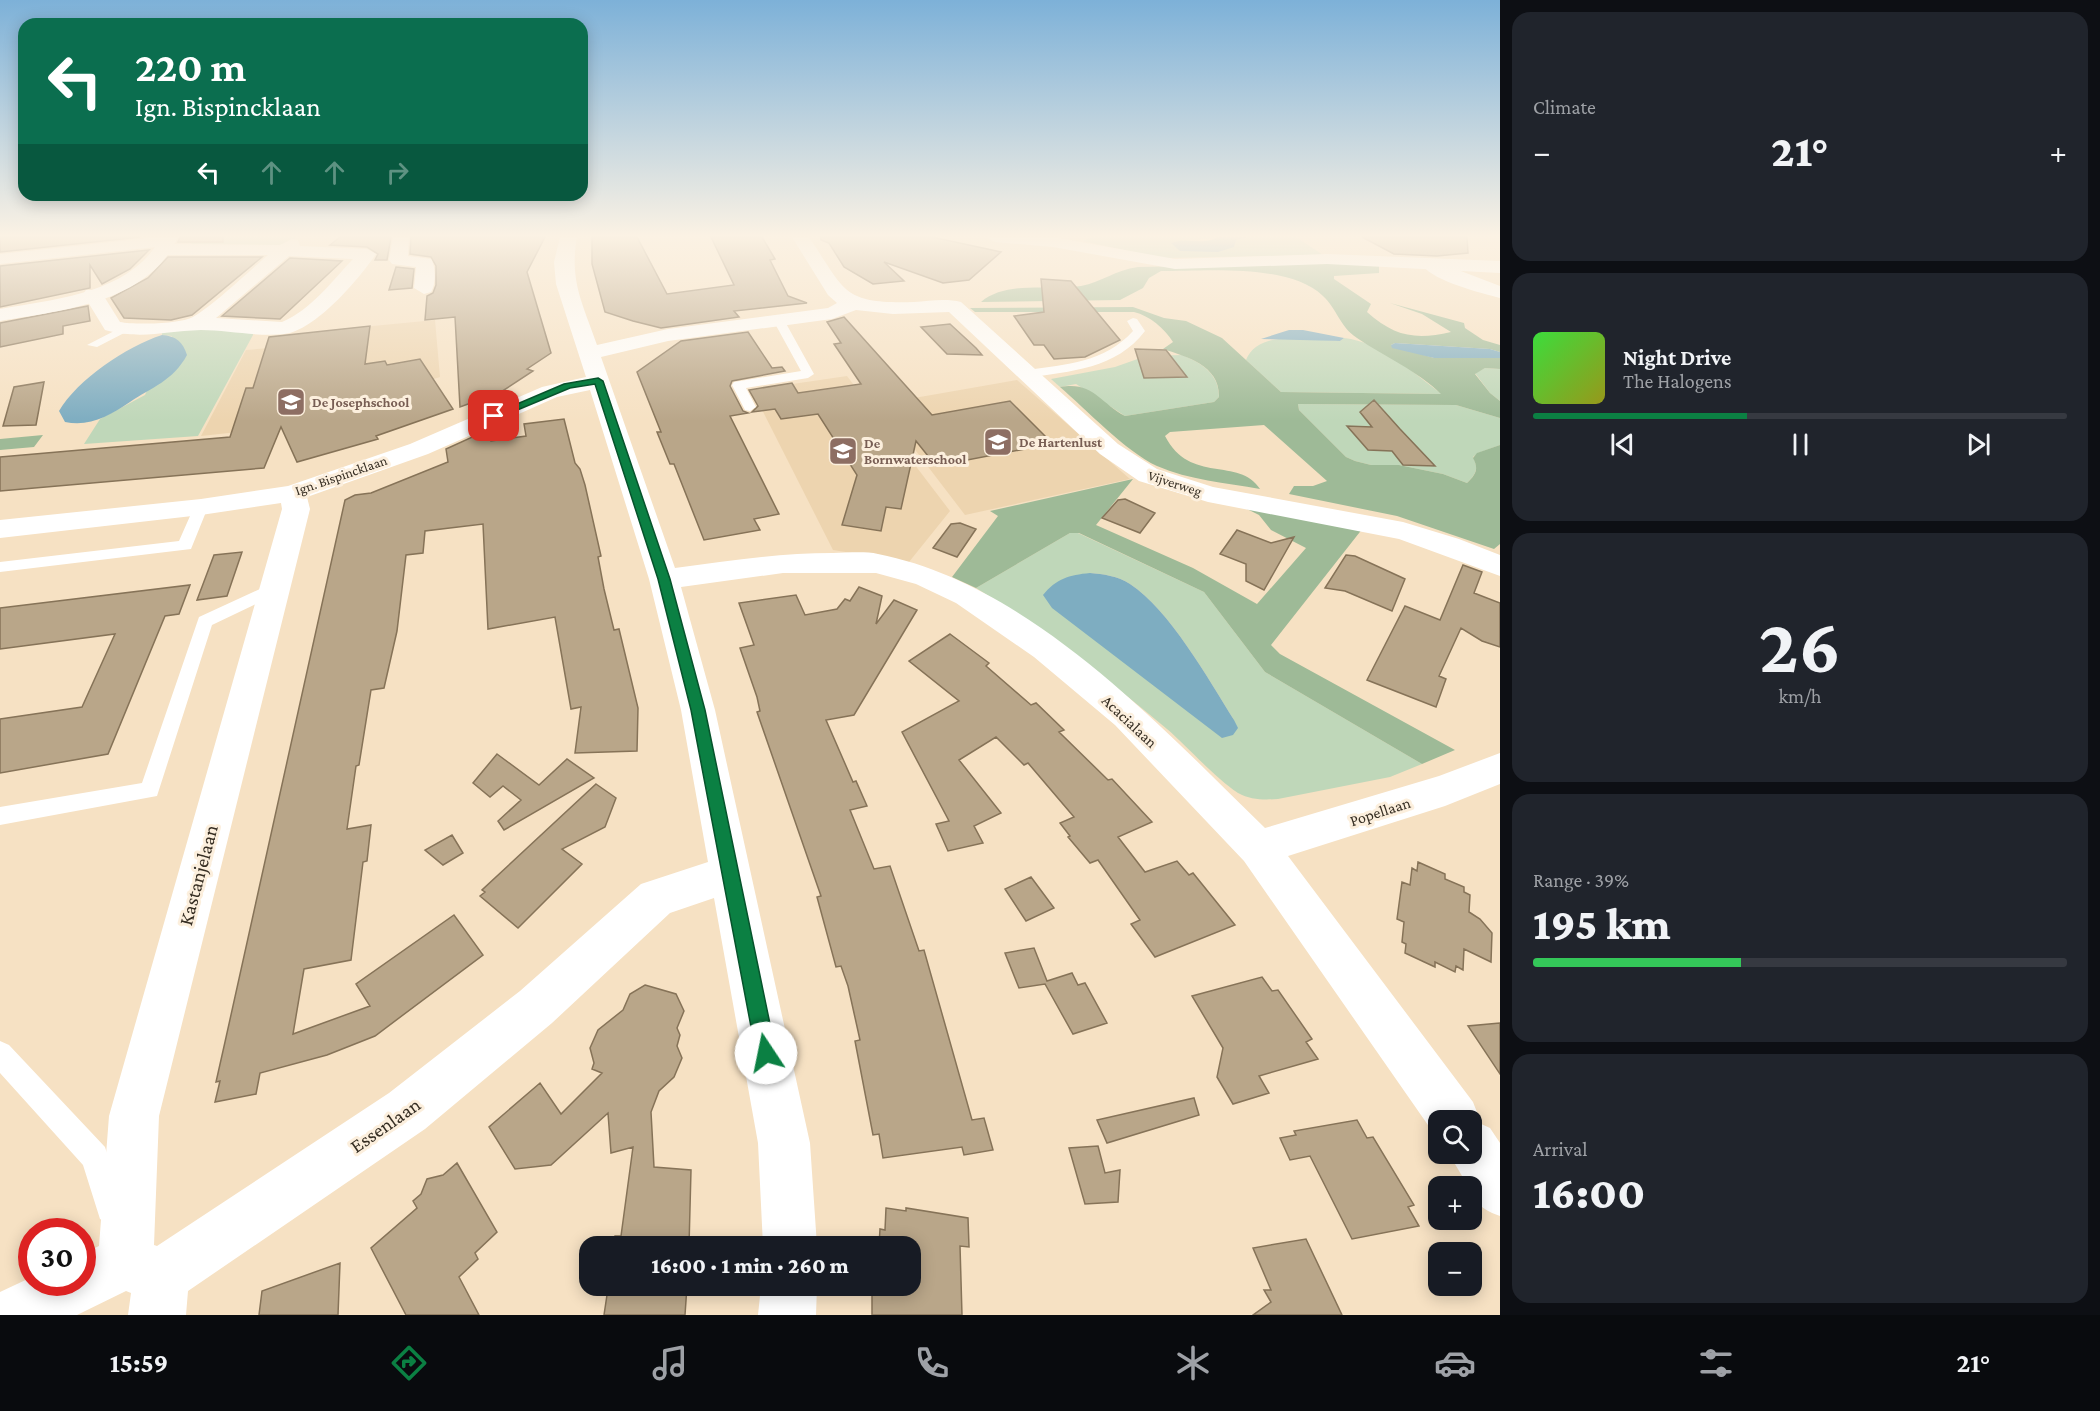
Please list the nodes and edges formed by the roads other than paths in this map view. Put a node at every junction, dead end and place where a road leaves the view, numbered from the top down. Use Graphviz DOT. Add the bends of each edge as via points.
graph roads {
  1 [pos="74,298"];
  2 [pos="96,298"];
  3 [pos="227,298"];
  4 [pos="326,298"];
  5 [pos="571,298"];
  6 [pos="843,298"];
  7 [pos="852,304"];
  8 [pos="0,315"];
  9 [pos="779,320"];
  10 [pos="1133,321"];
  11 [pos="197,324"];
  12 [pos="124,330"];
  13 [pos="93,345"];
  14 [pos="590,353"];
  15 [pos="1028,374"];
  16 [pos="598,381"];
  17 [pos="750,408"];
  18 [pos="293,493"];
  19 [pos="201,507"];
  20 [pos="0,529"];
  21 [pos="1500,566"];
  22 [pos="0,567"];
  23 [pos="664,579"];
  24 [pos="275,588"];
  25 [pos="1500,768"];
  26 [pos="0,816"];
  27 [pos="1258,848"];
  28 [pos="730,874"];
  29 [pos="0,1054"];
  30 [pos="1448,1110"];
  31 [pos="1482,1162"];
  32 [pos="1500,1190"];
  33 [pos="789,1236"];
  34 [pos="148,1285"];
  35 [pos="788,1296"];
  36 [pos="14,1315"];
  37 [pos="787,1315"];
  1 -- 8 [label="street"];
  2 -- 12 [label="street" via="112,326"];
  3 -- 11 [label="street"];
  4 -- 11 [label="street" via="297,325 284,328"];
  5 -- 14 [label="street"];
  6 -- 7 [label="street"];
  7 -- 9 [label="street" via="832,313"];
  7 -- 15 [label="street, Vijverweg" via="954,306"];
  9 -- 14 [label="street" via="668,335"];
  9 -- 17 [label="lane" via="808,374 738,385"];
  10 -- 15 [label="lane" via="1139,331 1119,353 1103,360"];
  11 -- 12 [label="street" via="159,331"];
  12 -- 13 [label="lane"];
  14 -- 16 [label="street"];
  15 -- 21 [label="street, Vijverweg" via="1109,449 1148,475 1208,494 1403,531"];
  16 -- 18 [label="street, Ign. Bispincklaan" via="550,392 419,449"];
  16 -- 23 [label="street"];
  18 -- 19 [label="street, Ign. Bispincklaan"];
  18 -- 24 [label="street, Kastanjelaan" via="296,509"];
  19 -- 20 [label="street, Ign. Bispincklaan"];
  19 -- 22 [label="lane" via="185,545"];
  23 -- 27 [label="street, Acacialaan" via="783,563 876,563 927,577 967,596 1046,649 1126,715"];
  23 -- 28 [label="street" via="698,710"];
  24 -- 26 [label="lane" via="205,621 150,790"];
  24 -- 34 [label="street, Kastanjelaan" via="134,1116"];
  25 -- 27 [label="street, Popellaan" via="1444,790"];
  27 -- 30 [label="street, Acacialaan"];
  28 -- 33 [label="street" via="784,1143"];
  28 -- 34 [label="street, Essenlaan" via="656,898 536,1007 407,1111"];
  29 -- 34 [label="lane" via="95,1157"];
  31 -- 32 [label="street"];
  34 -- 36 [label="street, Essenlaan"];
  35 -- 37 [label="street"];
}
